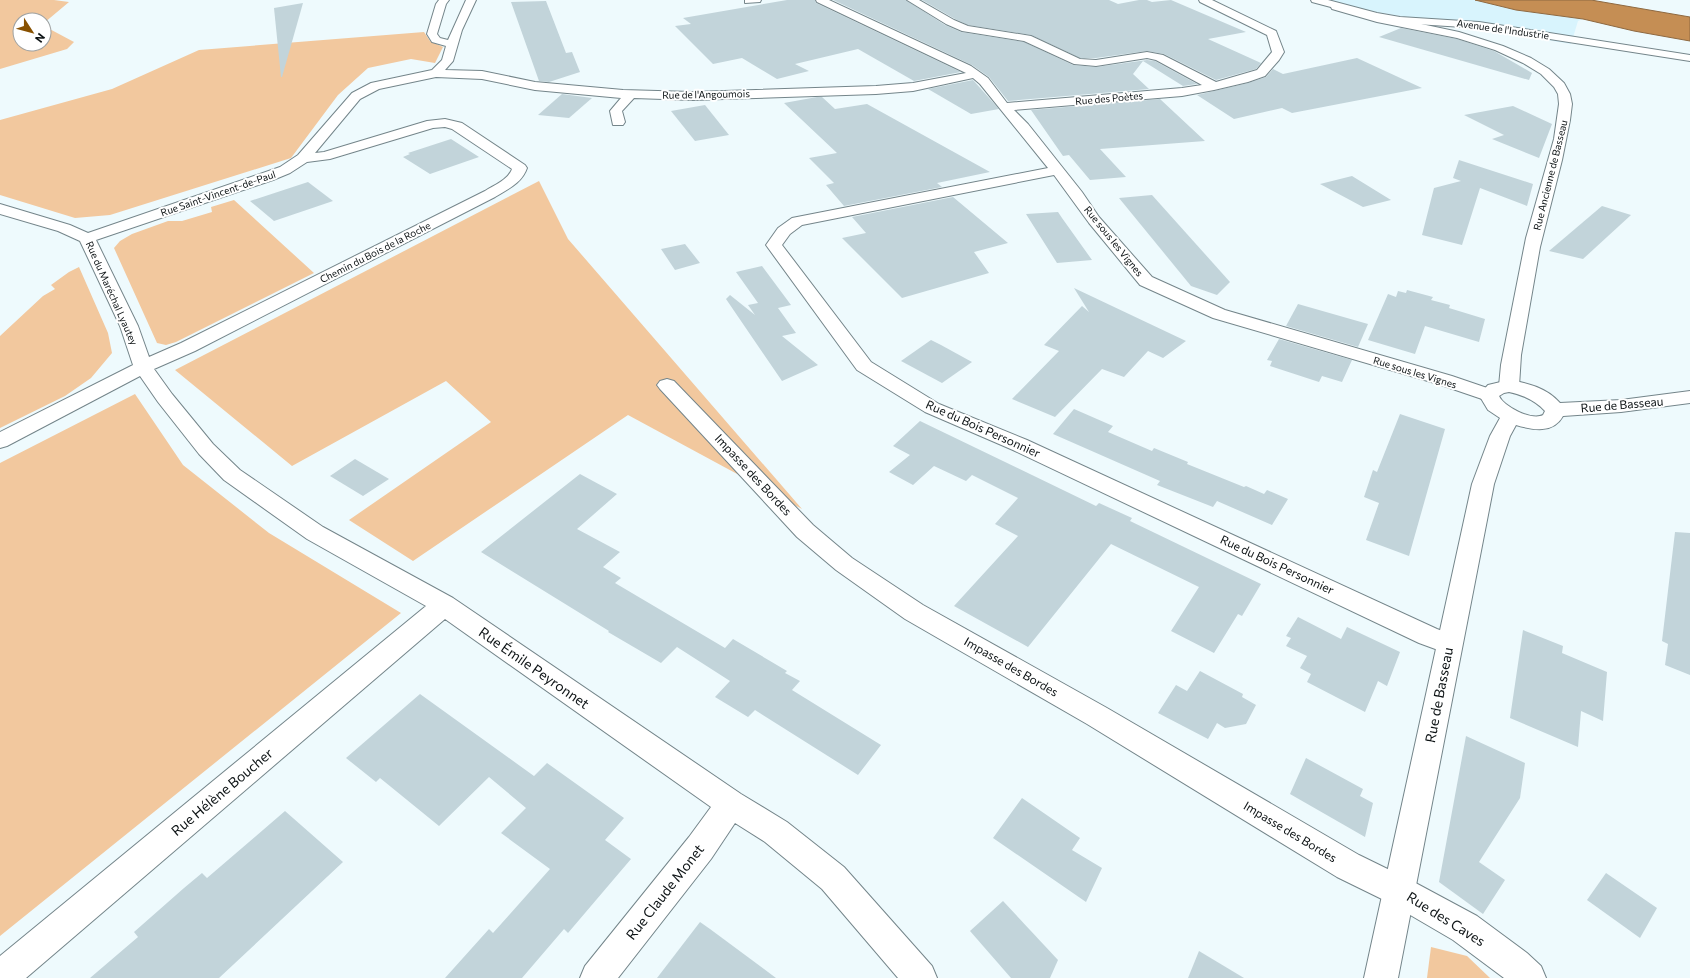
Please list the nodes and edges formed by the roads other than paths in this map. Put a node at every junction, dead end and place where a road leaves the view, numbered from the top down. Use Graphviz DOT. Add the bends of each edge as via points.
graph roads {
  1 [pos="444,0"];
  2 [pos="471,0"];
  3 [pos="846,0"];
  4 [pos="912,0"];
  5 [pos="1204,0"];
  6 [pos="1316,0"];
  7 [pos="824,1"];
  8 [pos="1337,6"];
  9 [pos="453,44"];
  10 [pos="1690,58"];
  11 [pos="436,73"];
  12 [pos="976,74"];
  13 [pos="1214,86"];
  14 [pos="631,94"];
  15 [pos="1004,107"];
  16 [pos="618,122"];
  17 [pos="303,158"];
  18 [pos="1057,170"];
  19 [pos="0,209"];
  20 [pos="87,238"];
  21 [pos="143,367"];
  22 [pos="667,385"];
  23 [pos="1509,386"];
  24 [pos="1489,395"];
  25 [pos="1690,397"];
  26 [pos="1555,410"];
  27 [pos="1511,416"];
  28 [pos="0,441"];
  29 [pos="444,605"];
  30 [pos="1448,644"];
  31 [pos="731,804"];
  32 [pos="1400,891"];
  33 [pos="0,978"];
  34 [pos="597,978"];
  35 [pos="920,978"];
  36 [pos="1381,978"];
  37 [pos="1529,978"];
  1 -- 9 [label="street" via="432,34 436,40"];
  2 -- 9 [label="street"];
  3 -- 7 [label="street"];
  4 -- 13 [label="street" via="966,29 1027,38 1078,62 1096,63 1147,55 1159,57"];
  5 -- 13 [label="street, Rue des Poètes" via="1272,33 1278,52 1261,73"];
  6 -- 8 [label="street, Avenue de l'Industrie"];
  7 -- 12 [label="street, Rue sous les Vignes" via="935,52"];
  8 -- 10 [label="street, Avenue de l'Industrie" via="1400,20 1479,25"];
  8 -- 23 [label="street, Rue Ancienne de Basseau" via="1376,20 1444,32 1498,48 1539,68 1555,80 1565,95 1565,114 1550,183 1536,229 1512,355"];
  9 -- 11 [label="street" via="447,61"];
  11 -- 14 [label="street, Rue de l'Angoumois" via="482,75 535,86"];
  11 -- 17 [label="street, Rue Saint-Vincent-de-Paul" via="375,86 356,96"];
  12 -- 14 [label="street, Rue de l'Angoumois" via="913,87 876,90 692,96"];
  12 -- 15 [label="street, Rue sous les Vignes" via="984,80"];
  13 -- 15 [label="street, Rue des Poètes" via="1182,92"];
  14 -- 16 [label="street" via="616,111"];
  15 -- 18 [label="street, Rue sous les Vignes" via="1023,126"];
  17 -- 20 [label="street, Rue Saint-Vincent-de-Paul" via="268,177"];
  17 -- 21 [label="street, Chemin du Bois de la Roche" via="325,156 432,124 445,123 457,126 520,168 512,180 490,194 188,347"];
  18 -- 24 [label="street, Rue sous les Vignes" via="1094,220 1146,281 1219,314"];
  18 -- 30 [label="street, Rue du Bois Personnier" via="797,221 784,231 774,245 864,366 932,408 1020,445"];
  19 -- 20 [label="street, Rue du Maréchal Lyautey" via="64,228"];
  20 -- 21 [label="street, Rue du Maréchal Lyautey" via="129,326"];
  21 -- 28 [label="street"];
  21 -- 29 [label="street, Rue Émile Peyronnet" via="206,449 232,475 315,533"];
  22 -- 32 [label="street, Impasse des Bordes" via="805,531 844,564 914,612 1097,716 1348,866"];
  23 -- 24 [label="street" via="1492,390"];
  23 -- 26 [label="street" via="1533,392 1546,400"];
  24 -- 27 [label="street" via="1496,407"];
  25 -- 26 [label="street, Rue de Basseau" via="1621,406"];
  26 -- 27 [label="street" via="1551,418 1539,422"];
  27 -- 30 [label="street, Rue de Basseau" via="1496,445 1483,484"];
  29 -- 31 [label="street, Rue Émile Peyronnet"];
  29 -- 33 [label="street, Rue Hélène Boucher"];
  30 -- 32 [label="street, Rue de Basseau"];
  31 -- 34 [label="street, Rue Claude Monet" via="700,848"];
  31 -- 35 [label="street, Rue Émile Peyronnet" via="776,832 833,878"];
  32 -- 36 [label="street, Rue de Basseau"];
  32 -- 37 [label="street, Rue des Caves" via="1465,928"];
}
